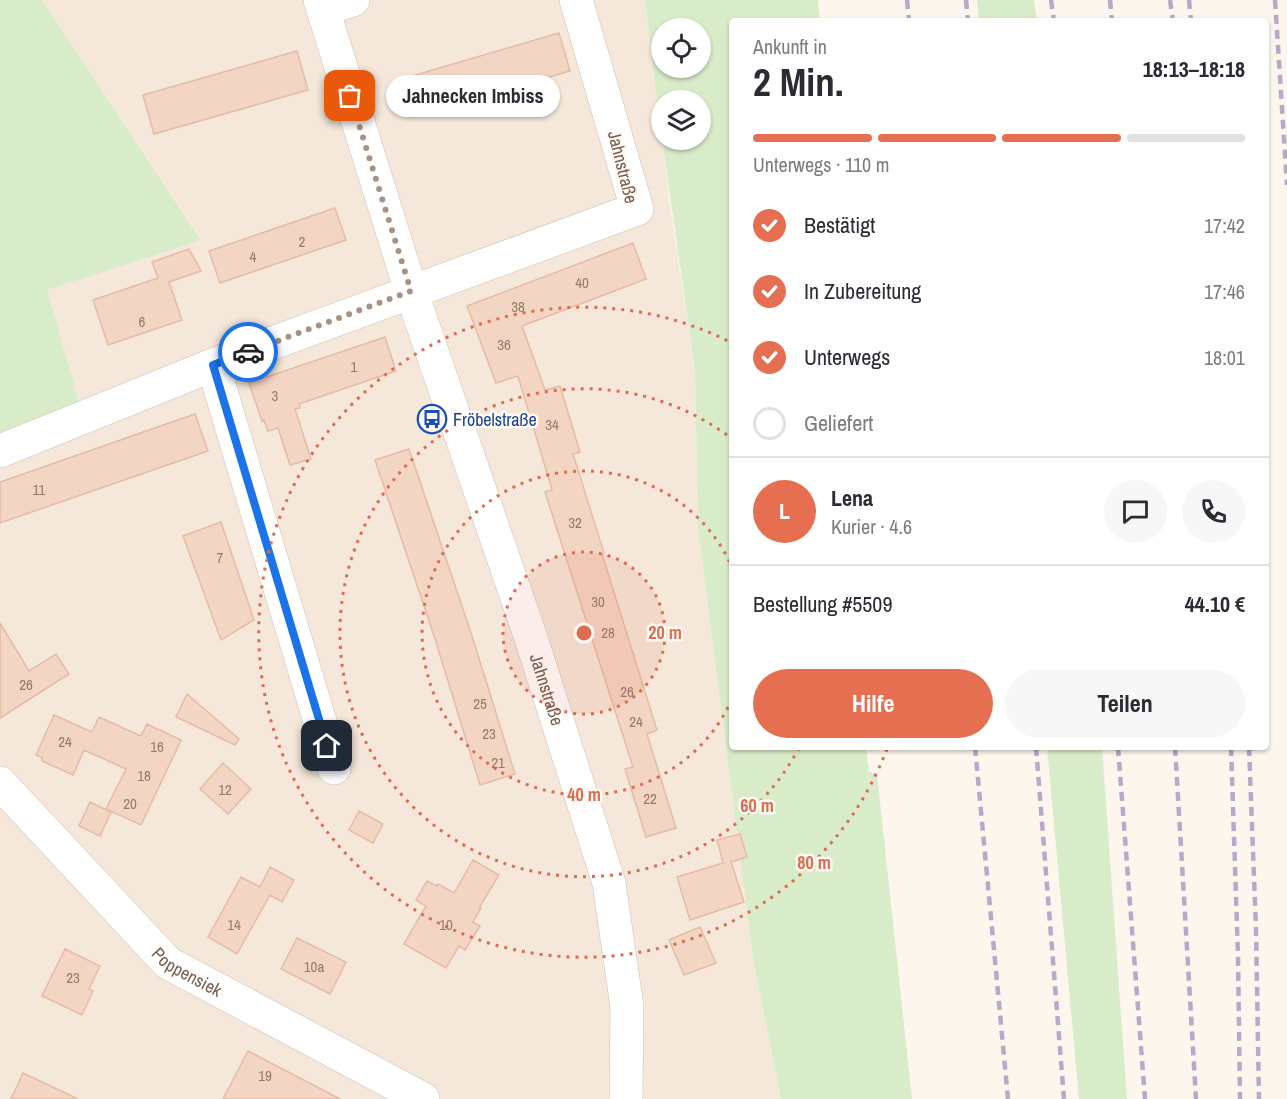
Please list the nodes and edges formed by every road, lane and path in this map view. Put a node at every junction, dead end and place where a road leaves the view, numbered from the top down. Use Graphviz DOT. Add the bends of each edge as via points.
graph roads {
  1 [pos="576,0"];
  2 [pos="332,3"];
  3 [pos="411,291"];
  4 [pos="213,365"];
  5 [pos="0,451"];
  6 [pos="334,768"];
  7 [pos="0,783"];
  8 [pos="423,1099"];
  9 [pos="626,1099"];
  1 -- 3 [label="street, Jahnstraße" via="637,209"];
  2 -- 3 [label="street, Jahnstraße"];
  3 -- 4 [label="street"];
  3 -- 9 [label="street, Jahnstraße" via="531,635 609,883 627,1007"];
  4 -- 5 [label="street"];
  4 -- 6 [label="street"];
  7 -- 8 [label="street, Poppensiek" via="168,963"];
}
